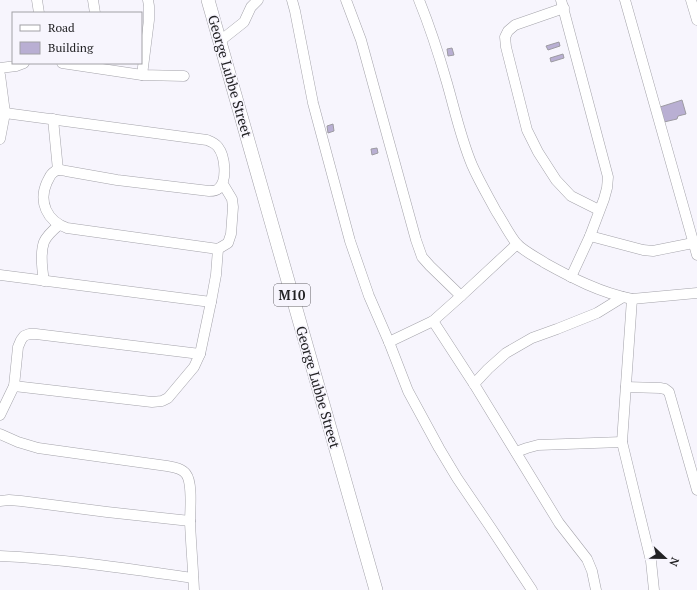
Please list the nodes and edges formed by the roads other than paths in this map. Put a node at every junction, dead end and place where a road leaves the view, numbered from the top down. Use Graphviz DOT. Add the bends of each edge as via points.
graph roads {
  1 [pos="37,0"];
  2 [pos="93,0"];
  3 [pos="148,0"];
  4 [pos="208,0"];
  5 [pos="258,0"];
  6 [pos="292,0"];
  7 [pos="346,0"];
  8 [pos="419,0"];
  9 [pos="625,0"];
  10 [pos="691,0"];
  11 [pos="562,4"];
  12 [pos="39,12"];
  13 [pos="95,12"];
  14 [pos="697,20"];
  15 [pos="220,41"];
  16 [pos="21,64"];
  17 [pos="75,64"];
  18 [pos="88,65"];
  19 [pos="0,68"];
  20 [pos="0,75"];
  21 [pos="142,76"];
  22 [pos="184,76"];
  23 [pos="5,113"];
  24 [pos="53,119"];
  25 [pos="0,139"];
  26 [pos="58,170"];
  27 [pos="223,184"];
  28 [pos="599,210"];
  29 [pos="59,225"];
  30 [pos="694,229"];
  31 [pos="590,236"];
  32 [pos="693,243"];
  33 [pos="517,244"];
  34 [pos="218,249"];
  35 [pos="697,255"];
  36 [pos="0,275"];
  37 [pos="571,277"];
  38 [pos="44,281"];
  39 [pos="697,293"];
  40 [pos="462,296"];
  41 [pos="627,298"];
  42 [pos="211,302"];
  43 [pos="433,321"];
  44 [pos="389,342"];
  45 [pos="200,354"];
  46 [pos="474,384"];
  47 [pos="14,386"];
  48 [pos="626,387"];
  49 [pos="0,415"];
  50 [pos="0,434"];
  51 [pos="622,442"];
  52 [pos="516,452"];
  53 [pos="697,490"];
  54 [pos="0,502"];
  55 [pos="190,521"];
  56 [pos="0,556"];
  57 [pos="193,578"];
  58 [pos="194,590"];
  59 [pos="376,590"];
  60 [pos="532,590"];
  61 [pos="596,590"];
  62 [pos="654,590"];
  1 -- 12 [label="street"];
  2 -- 13 [label="street"];
  3 -- 21 [label="street" via="149,20"];
  4 -- 15 [label="main road, George Lubbe Street / M10"];
  5 -- 15 [label="street" via="251,7 244,22"];
  6 -- 44 [label="street" via="313,103 350,241 369,296"];
  7 -- 40 [label="street" via="362,40 422,257"];
  8 -- 33 [label="street" via="472,164"];
  9 -- 30 [label="street"];
  10 -- 14 [label="street"];
  11 -- 28 [label="street" via="608,177"];
  11 -- 28 [label="street" via="515,25 505,37 506,47 527,130 538,152 556,180 571,196"];
  15 -- 59 [label="main road, George Lubbe Street / M10"];
  16 -- 19 [label="street"];
  17 -- 18 [label="street"];
  18 -- 21 [label="street"];
  20 -- 23 [label="street"];
  21 -- 22 [label="street"];
  23 -- 24 [label="street"];
  23 -- 25 [label="street"];
  24 -- 26 [label="street"];
  24 -- 27 [label="street" via="208,140 219,148 223,158"];
  26 -- 27 [label="street" via="209,191 217,190"];
  26 -- 29 [label="street" via="48,180 44,202 46,210"];
  27 -- 34 [label="street" via="232,199 232,234 228,243"];
  28 -- 31 [label="street"];
  29 -- 34 [label="street" via="77,230"];
  29 -- 38 [label="street" via="44,242"];
  30 -- 32 [label="street"];
  31 -- 32 [label="street" via="653,251"];
  31 -- 37 [label="street"];
  32 -- 35 [label="street"];
  33 -- 37 [label="street"];
  33 -- 40 [label="street"];
  34 -- 42 [label="street"];
  36 -- 38 [label="street"];
  37 -- 41 [label="street"];
  38 -- 42 [label="street"];
  39 -- 41 [label="street"];
  40 -- 43 [label="street"];
  41 -- 46 [label="street" via="597,313 532,338 506,354"];
  41 -- 48 [label="street"];
  42 -- 45 [label="street"];
  43 -- 44 [label="street"];
  43 -- 46 [label="street"];
  44 -- 60 [label="street" via="408,391 439,448"];
  45 -- 47 [label="street" via="194,367 168,398 162,401 152,402"];
  45 -- 47 [label="street" via="29,334 24,336 18,347"];
  46 -- 52 [label="street"];
  47 -- 49 [label="street"];
  48 -- 51 [label="street"];
  48 -- 53 [label="street" via="660,388 669,392"];
  50 -- 55 [label="street" via="38,448 175,467 186,474 189,481"];
  51 -- 52 [label="street" via="538,445"];
  51 -- 62 [label="street" via="651,561"];
  52 -- 61 [label="street" via="559,522 587,560"];
  54 -- 55 [label="street" via="22,501"];
  55 -- 57 [label="street"];
  56 -- 57 [label="street"];
  57 -- 58 [label="street"];
}
